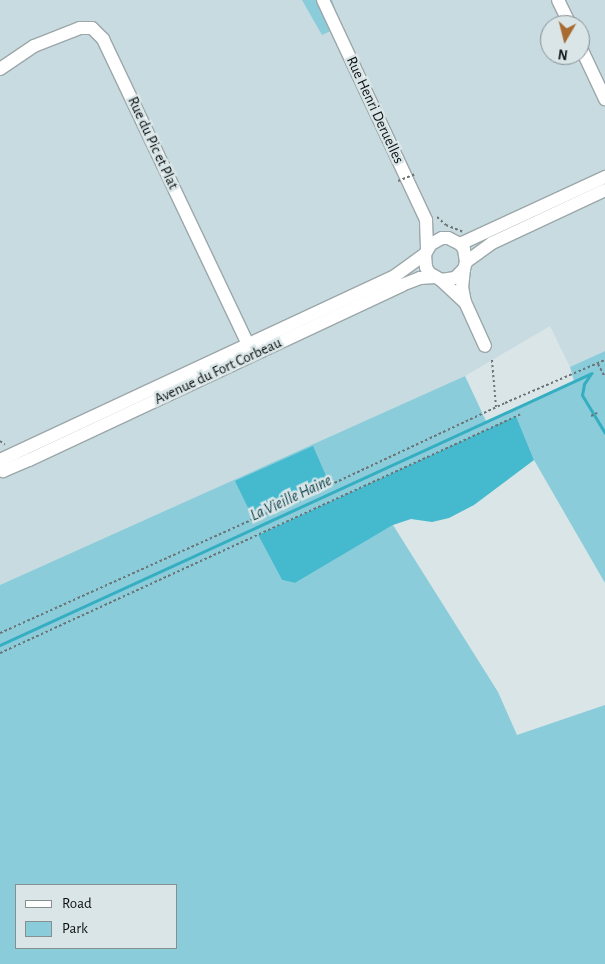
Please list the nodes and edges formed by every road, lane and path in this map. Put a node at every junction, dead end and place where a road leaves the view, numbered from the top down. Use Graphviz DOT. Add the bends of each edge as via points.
graph roads {
  1 [pos="324,0"];
  2 [pos="558,0"];
  3 [pos="565,15"];
  4 [pos="589,65"];
  5 [pos="0,69"];
  6 [pos="605,99"];
  7 [pos="415,174"];
  8 [pos="605,177"];
  9 [pos="398,181"];
  10 [pos="605,190"];
  11 [pos="426,220"];
  12 [pos="454,241"];
  13 [pos="426,252"];
  14 [pos="465,265"];
  15 [pos="438,279"];
  16 [pos="465,302"];
  17 [pos="485,346"];
  18 [pos="251,349"];
  19 [pos="492,360"];
  20 [pos="605,360"];
  21 [pos="598,364"];
  22 [pos="605,377"];
  23 [pos="496,407"];
  24 [pos="596,413"];
  25 [pos="521,414"];
  26 [pos="591,416"];
  27 [pos="1,466"];
  28 [pos="0,633"];
  29 [pos="0,652"];
  1 -- 11 [label="street, Rue Henri Deruelles"];
  2 -- 3 [label="street"];
  4 -- 6 [label="street"];
  5 -- 18 [label="street, Rue du Pic et Plat" via="34,46 80,28 92,28 103,39"];
  7 -- 9 [label="path, bridge"];
  8 -- 12 [label="street"];
  10 -- 14 [label="street" via="492,243"];
  11 -- 12 [label="street, Rue Henri Deruelles"];
  11 -- 13 [label="street, Rue Henri Deruelles"];
  12 -- 13 [label="street" via="436,240"];
  12 -- 14 [label="street" via="466,255"];
  13 -- 15 [label="street" via="426,267"];
  13 -- 18 [label="street, Avenue du Fort Corbeau" via="396,274"];
  14 -- 15 [label="street" via="455,278"];
  14 -- 16 [label="street" via="462,288"];
  15 -- 16 [label="street"];
  15 -- 18 [label="street, Avenue du Fort Corbeau" via="420,278"];
  16 -- 17 [label="street"];
  18 -- 27 [label="street, Avenue du Fort Corbeau"];
  19 -- 23 [label="path"];
  20 -- 21 [label="path"];
  21 -- 22 [label="path"];
  21 -- 23 [label="path"];
  23 -- 28 [label="path"];
  24 -- 26 [label="path"];
  25 -- 29 [label="path"];
}
